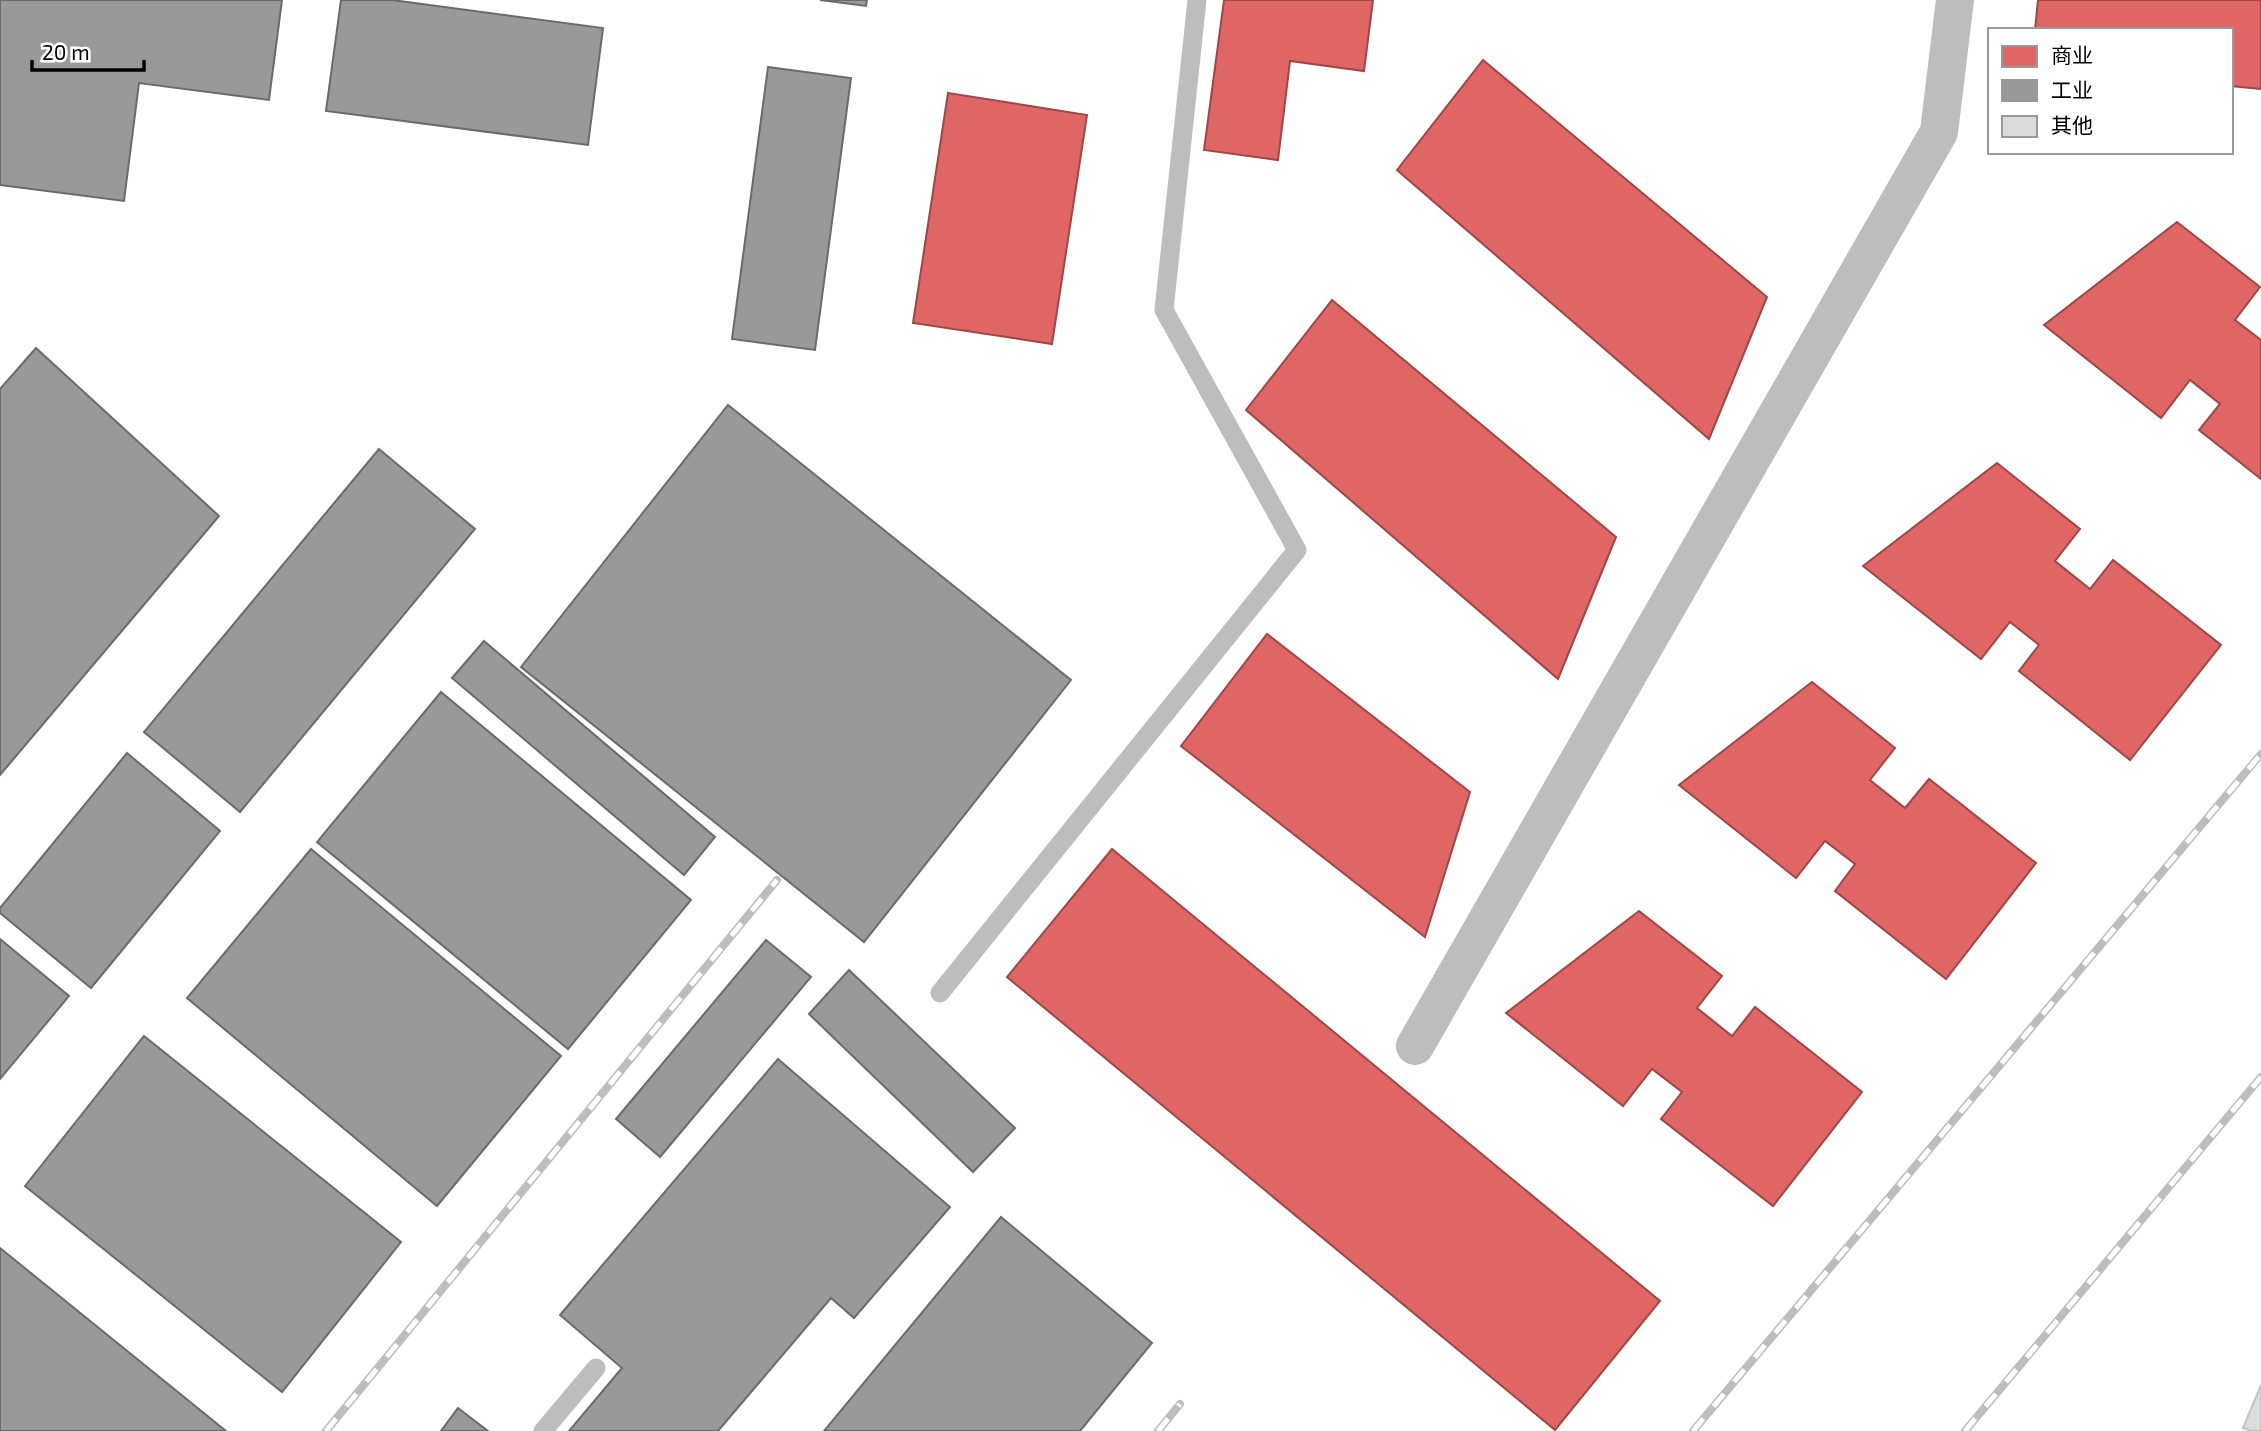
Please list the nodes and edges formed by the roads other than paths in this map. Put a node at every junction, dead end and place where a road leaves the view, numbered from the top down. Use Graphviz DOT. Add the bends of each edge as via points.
graph roads {
  1 [pos="1197,0"];
  2 [pos="1955,0"];
  3 [pos="940,993"];
  4 [pos="1415,1046"];
  5 [pos="596,1368"];
  6 [pos="543,1431"];
  1 -- 3 [label="lane" via="1164,310 1297,550"];
  2 -- 4 [label="street" via="1939,132"];
  5 -- 6 [label="lane"];
}
